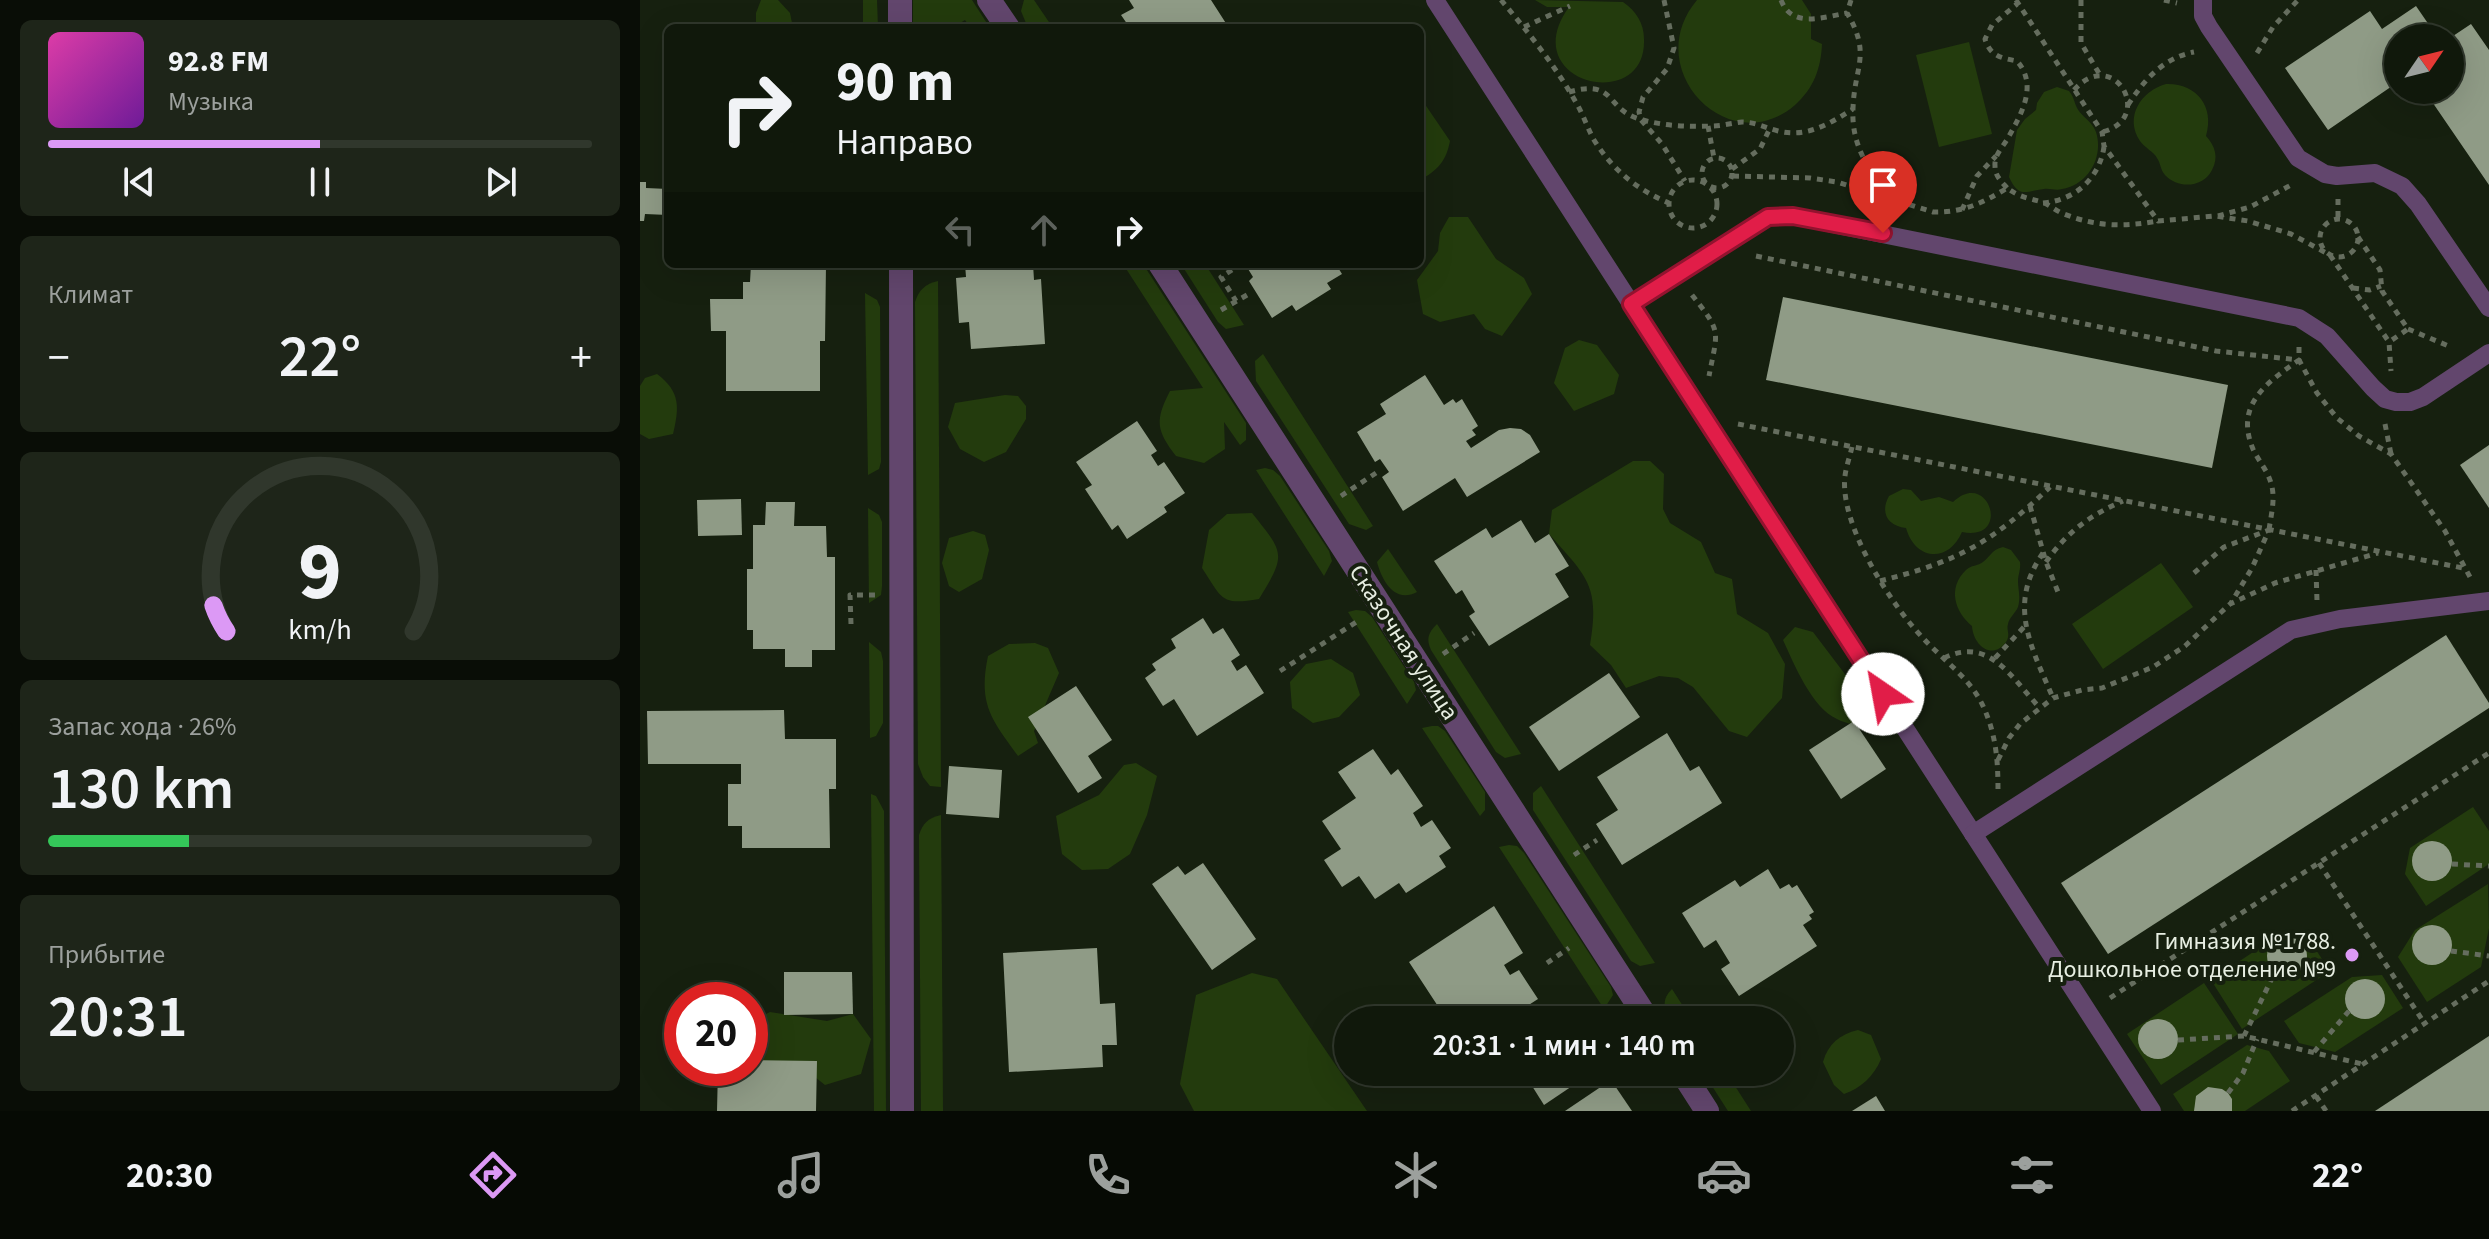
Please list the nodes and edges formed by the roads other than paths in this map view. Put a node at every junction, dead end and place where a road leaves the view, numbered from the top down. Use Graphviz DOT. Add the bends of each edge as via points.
graph roads {
  1 [pos="900,0"];
  2 [pos="989,0"];
  3 [pos="1435,0"];
  4 [pos="2203,0"];
  5 [pos="900,24"];
  6 [pos="1005,24"];
  7 [pos="901,268"];
  8 [pos="1163,268"];
  9 [pos="1631,304"];
  10 [pos="2489,308"];
  11 [pos="2486,355"];
  12 [pos="2487,601"];
  13 [pos="1973,834"];
  14 [pos="1639,1006"];
  15 [pos="1691,1086"];
  16 [pos="902,1111"];
  17 [pos="1707,1111"];
  18 [pos="2152,1111"];
  1 -- 5 [label="street"];
  2 -- 6 [label="street"];
  3 -- 9 [label="lane"];
  4 -- 10 [label="lane" via="2203,16 2298,158 2337,176 2375,173 2402,186"];
  7 -- 16 [label="street"];
  8 -- 14 [label="street, Сказочная улица"];
  9 -- 11 [label="lane" via="1768,217 1793,216 2299,318 2327,336 2385,399 2410,402 2423,397"];
  9 -- 13 [label="lane"];
  12 -- 13 [label="lane" via="2317,622 2291,630"];
  13 -- 18 [label="lane"];
  15 -- 17 [label="street"];
}
